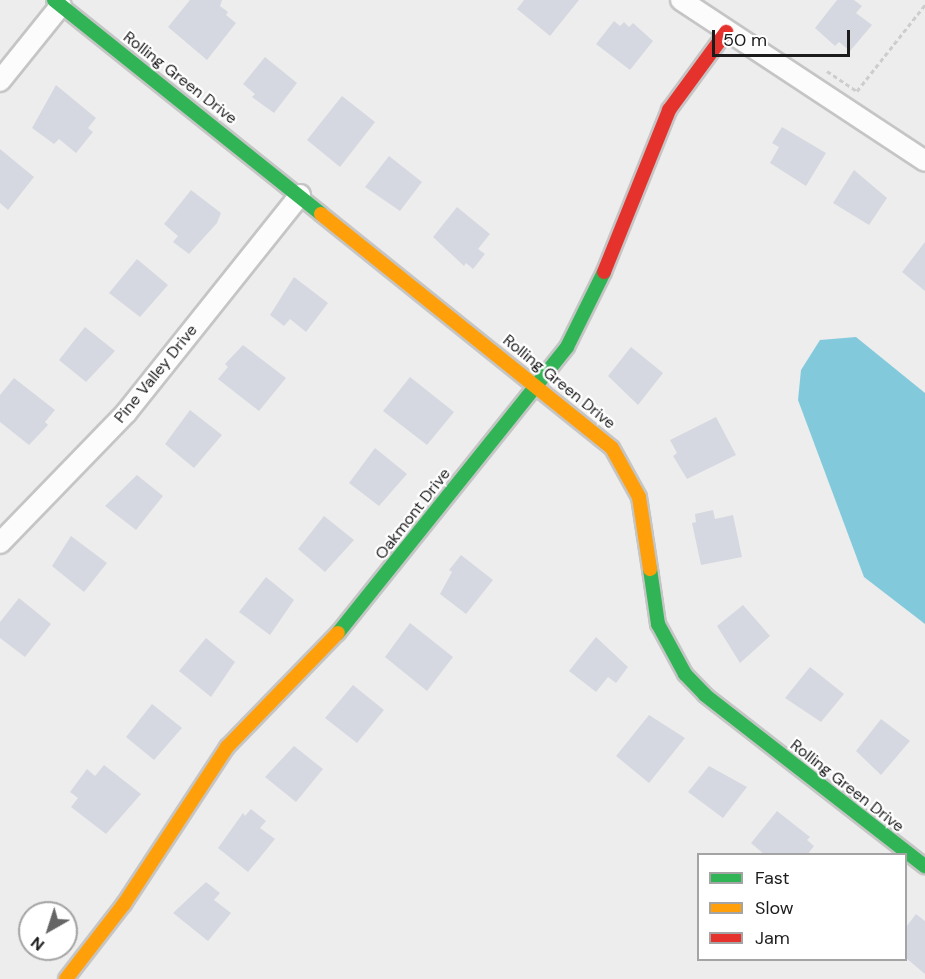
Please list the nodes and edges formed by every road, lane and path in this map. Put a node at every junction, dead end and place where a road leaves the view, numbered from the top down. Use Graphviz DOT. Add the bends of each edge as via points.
graph roads {
  1 [pos="681,0"];
  2 [pos="58,3"];
  3 [pos="925,5"];
  4 [pos="726,32"];
  5 [pos="820,67"];
  6 [pos="0,81"];
  7 [pos="925,161"];
  8 [pos="300,195"];
  9 [pos="538,384"];
  10 [pos="0,543"];
  11 [pos="925,866"];
  12 [pos="66,979"];
  1 -- 4 [label="street"];
  2 -- 6 [label="street"];
  2 -- 8 [label="street, Rolling Green Drive"];
  3 -- 5 [label="path" via="857,91"];
  4 -- 7 [label="street"];
  4 -- 9 [label="street, Oakmont Drive" via="669,110 592,302 567,347"];
  8 -- 9 [label="street, Rolling Green Drive"];
  8 -- 10 [label="street, Pine Valley Drive" via="126,412"];
  9 -- 11 [label="street, Rolling Green Drive" via="593,428 628,471 645,522 658,624 685,674 714,702"];
  9 -- 12 [label="street, Oakmont Drive" via="350,621 227,747 124,904"];
}
